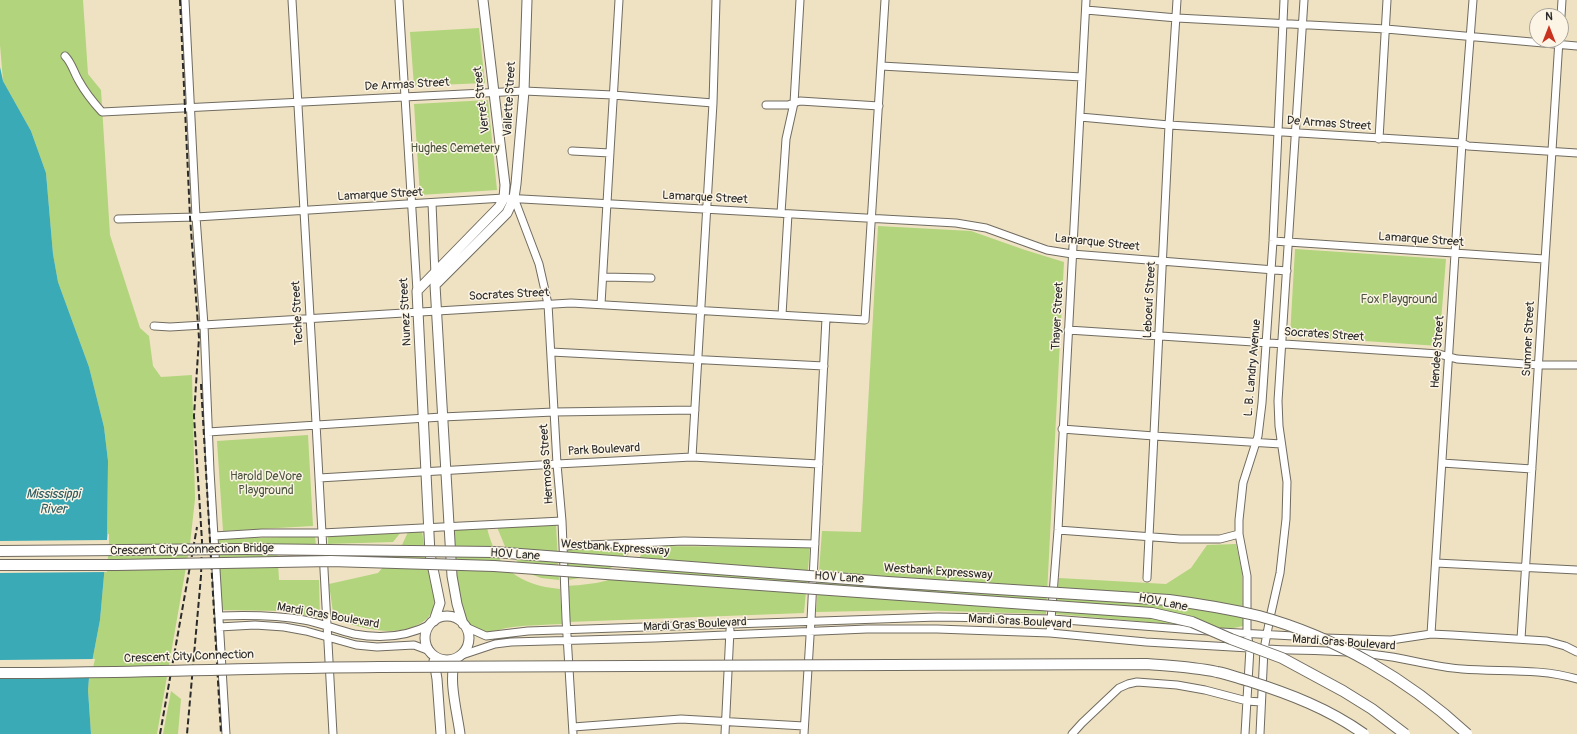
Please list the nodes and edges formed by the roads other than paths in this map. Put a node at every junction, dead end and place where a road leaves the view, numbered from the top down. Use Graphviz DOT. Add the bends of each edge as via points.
graph roads {
  1 [pos="185,0"];
  2 [pos="292,0"];
  3 [pos="399,0"];
  4 [pos="483,0"];
  5 [pos="526,0"];
  6 [pos="619,0"];
  7 [pos="716,0"];
  8 [pos="800,0"];
  9 [pos="881,0"];
  10 [pos="885,0"];
  11 [pos="1086,0"];
  12 [pos="1178,0"];
  13 [pos="1284,0"];
  14 [pos="1304,0"];
  15 [pos="1387,0"];
  16 [pos="1473,0"];
  17 [pos="1086,10"];
  18 [pos="1177,18"];
  19 [pos="1283,24"];
  20 [pos="1302,25"];
  21 [pos="1386,29"];
  22 [pos="1471,36"];
  23 [pos="1529,40"];
  24 [pos="1559,48"];
  25 [pos="65,56"];
  26 [pos="881,66"];
  27 [pos="1082,77"];
  28 [pos="493,91"];
  29 [pos="524,91"];
  30 [pos="613,95"];
  31 [pos="406,96"];
  32 [pos="298,102"];
  33 [pos="713,102"];
  34 [pos="794,103"];
  35 [pos="766,105"];
  36 [pos="879,106"];
  37 [pos="190,108"];
  38 [pos="1080,117"];
  39 [pos="1169,125"];
  40 [pos="1277,132"];
  41 [pos="1294,133"];
  42 [pos="1379,139"];
  43 [pos="1462,143"];
  44 [pos="572,151"];
  45 [pos="1552,151"];
  46 [pos="610,153"];
  47 [pos="1577,153"];
  48 [pos="504,198"];
  49 [pos="514,198"];
  50 [pos="432,203"];
  51 [pos="412,204"];
  52 [pos="607,204"];
  53 [pos="304,210"];
  54 [pos="706,210"];
  55 [pos="784,214"];
  56 [pos="196,217"];
  57 [pos="871,218"];
  58 [pos="118,219"];
  59 [pos="1273,241"];
  60 [pos="1288,242"];
  61 [pos="1455,253"];
  62 [pos="1072,254"];
  63 [pos="1544,259"];
  64 [pos="1163,261"];
  65 [pos="1271,270"];
  66 [pos="1287,271"];
  67 [pos="435,273"];
  68 [pos="603,277"];
  69 [pos="650,278"];
  70 [pos="436,285"];
  71 [pos="417,292"];
  72 [pos="548,304"];
  73 [pos="601,304"];
  74 [pos="436,310"];
  75 [pos="418,311"];
  76 [pos="702,311"];
  77 [pos="782,315"];
  78 [pos="309,318"];
  79 [pos="826,318"];
  80 [pos="204,324"];
  81 [pos="154,326"];
  82 [pos="1068,330"];
  83 [pos="1159,337"];
  84 [pos="1267,342"];
  85 [pos="1282,344"];
  86 [pos="550,352"];
  87 [pos="1449,357"];
  88 [pos="698,361"];
  89 [pos="1539,365"];
  90 [pos="824,366"];
  91 [pos="1577,366"];
  92 [pos="694,410"];
  93 [pos="554,412"];
  94 [pos="442,417"];
  95 [pos="423,418"];
  96 [pos="316,425"];
  97 [pos="1062,429"];
  98 [pos="208,432"];
  99 [pos="1154,436"];
  100 [pos="1256,442"];
  101 [pos="1281,444"];
  102 [pos="692,457"];
  103 [pos="1442,463"];
  104 [pos="557,464"];
  105 [pos="819,464"];
  106 [pos="1532,469"];
  107 [pos="446,471"];
  108 [pos="426,472"];
  109 [pos="319,478"];
  110 [pos="562,521"];
  111 [pos="449,527"];
  112 [pos="429,528"];
  113 [pos="1058,530"];
  114 [pos="322,534"];
  115 [pos="1239,534"];
  116 [pos="214,536"];
  117 [pos="1148,536"];
  118 [pos="815,544"];
  119 [pos="564,546"];
  120 [pos="0,551"];
  121 [pos="385,562"];
  122 [pos="1436,563"];
  123 [pos="0,565"];
  124 [pos="1525,567"];
  125 [pos="1577,570"];
  126 [pos="1147,578"];
  127 [pos="219,616"];
  128 [pos="1052,619"];
  129 [pos="811,620"];
  130 [pos="432,622"];
  131 [pos="730,624"];
  132 [pos="464,625"];
  133 [pos="328,626"];
  134 [pos="220,627"];
  135 [pos="567,630"];
  136 [pos="810,631"];
  137 [pos="1050,633"];
  138 [pos="730,634"];
  139 [pos="1247,634"];
  140 [pos="1431,634"];
  141 [pos="1266,635"];
  142 [pos="328,637"];
  143 [pos="1521,639"];
  144 [pos="567,641"];
  145 [pos="1250,648"];
  146 [pos="1264,649"];
  147 [pos="1577,652"];
  148 [pos="431,653"];
  149 [pos="460,656"];
  150 [pos="0,673"];
  151 [pos="1577,679"];
  152 [pos="1247,701"];
  153 [pos="1262,702"];
  154 [pos="726,721"];
  155 [pos="804,726"];
  156 [pos="573,730"];
  157 [pos="226,734"];
  158 [pos="333,734"];
  159 [pos="441,734"];
  160 [pos="460,734"];
  161 [pos="725,734"];
  162 [pos="804,734"];
  163 [pos="1072,734"];
  164 [pos="1245,734"];
  165 [pos="1260,734"];
  166 [pos="1364,734"];
  167 [pos="1405,734"];
  168 [pos="1467,734"];
  1 -- 37 [label="street"];
  2 -- 32 [label="street, Teche Street"];
  3 -- 31 [label="street, Nunez Street"];
  4 -- 28 [label="main road, Verret Street"];
  5 -- 29 [label="main road, Vallette Street"];
  6 -- 30 [label="street"];
  7 -- 33 [label="street"];
  8 -- 34 [label="street"];
  9 -- 10 [label="street"];
  10 -- 26 [label="street"];
  11 -- 17 [label="street, Thayer Street"];
  12 -- 18 [label="street, Leboeuf Street"];
  13 -- 19 [label="street, L. B. Landry Avenue"];
  14 -- 20 [label="street"];
  15 -- 21 [label="street"];
  16 -- 22 [label="street, Hendee Street"];
  17 -- 18 [label="street"];
  17 -- 27 [label="street, Thayer Street"];
  18 -- 19 [label="street"];
  18 -- 39 [label="street, Leboeuf Street"];
  19 -- 20 [label="street"];
  19 -- 40 [label="street, L. B. Landry Avenue"];
  20 -- 21 [label="street"];
  20 -- 41 [label="street"];
  21 -- 22 [label="street"];
  21 -- 42 [label="street"];
  22 -- 23 [label="street"];
  22 -- 43 [label="street, Hendee Street"];
  24 -- 45 [label="street, Sumner Street"];
  25 -- 37 [label="street, De Armas Street" via="69,59 79,82 102,112"];
  26 -- 27 [label="street"];
  26 -- 36 [label="street"];
  27 -- 38 [label="street, Thayer Street"];
  28 -- 29 [label="street, De Armas Street"];
  28 -- 31 [label="street, De Armas Street"];
  28 -- 48 [label="main road, Verret Street" via="505,185"];
  29 -- 30 [label="street, De Armas Street"];
  29 -- 49 [label="main road, Vallette Street"];
  30 -- 33 [label="street, De Armas Street"];
  30 -- 46 [label="street"];
  31 -- 32 [label="street, De Armas Street"];
  31 -- 51 [label="street, Nunez Street"];
  32 -- 37 [label="street, De Armas Street"];
  32 -- 53 [label="street, Teche Street"];
  33 -- 54 [label="street"];
  34 -- 35 [label="street"];
  34 -- 36 [label="street" via="800,101"];
  34 -- 55 [label="street" via="786,139"];
  36 -- 57 [label="street"];
  37 -- 56 [label="street"];
  38 -- 39 [label="street, De Armas Street"];
  38 -- 62 [label="street, Thayer Street"];
  39 -- 40 [label="street, De Armas Street"];
  39 -- 64 [label="street, Leboeuf Street"];
  40 -- 41 [label="street, De Armas Street"];
  40 -- 59 [label="street, L. B. Landry Avenue"];
  41 -- 42 [label="street, De Armas Street"];
  41 -- 60 [label="street"];
  42 -- 43 [label="street, De Armas Street"];
  43 -- 45 [label="street, De Armas Street" via="1468,146"];
  43 -- 61 [label="street, Hendee Street"];
  44 -- 46 [label="street"];
  45 -- 47 [label="street, De Armas Street"];
  45 -- 63 [label="street, Sumner Street"];
  46 -- 52 [label="street"];
  48 -- 49 [label="street, Lamarque Street"];
  48 -- 50 [label="street, Lamarque Street"];
  48 -- 67 [label="main road" via="499,207"];
  49 -- 52 [label="street, Lamarque Street"];
  49 -- 70 [label="main road" via="507,213"];
  49 -- 72 [label="street, Hermosa Street" via="538,264"];
  50 -- 51 [label="street, Lamarque Street"];
  50 -- 67 [label="street"];
  51 -- 53 [label="street, Lamarque Street"];
  51 -- 71 [label="street, Nunez Street"];
  52 -- 54 [label="street, Lamarque Street"];
  52 -- 68 [label="street"];
  53 -- 56 [label="street, Lamarque Street"];
  53 -- 78 [label="street, Teche Street"];
  54 -- 55 [label="street, Lamarque Street"];
  54 -- 76 [label="street"];
  55 -- 57 [label="street, Lamarque Street"];
  55 -- 77 [label="street"];
  56 -- 58 [label="street, Lamarque Street"];
  56 -- 80 [label="street"];
  57 -- 62 [label="street, Lamarque Street" via="956,223 986,228 1047,250"];
  57 -- 79 [label="street, Socrates Street" via="865,320"];
  59 -- 60 [label="street, Lamarque Street"];
  59 -- 65 [label="street, L. B. Landry Avenue"];
  60 -- 61 [label="street, Lamarque Street"];
  60 -- 66 [label="street"];
  61 -- 63 [label="street, Lamarque Street"];
  61 -- 87 [label="street, Hendee Street"];
  62 -- 64 [label="street, Lamarque Street"];
  62 -- 82 [label="street, Thayer Street"];
  63 -- 89 [label="street, Sumner Street"];
  64 -- 65 [label="street, Lamarque Street"];
  64 -- 83 [label="street, Leboeuf Street"];
  65 -- 66 [label="street, Lamarque Street"];
  65 -- 84 [label="street, L. B. Landry Avenue"];
  66 -- 85 [label="street"];
  67 -- 70 [label="street"];
  67 -- 71 [label="main road"];
  68 -- 69 [label="street"];
  68 -- 73 [label="street"];
  70 -- 74 [label="main road"];
  71 -- 75 [label="main road, Nunez Street"];
  72 -- 73 [label="street, Socrates Street"];
  72 -- 74 [label="street, Socrates Street"];
  72 -- 86 [label="street, Hermosa Street"];
  73 -- 76 [label="street, Socrates Street"];
  74 -- 75 [label="street, Socrates Street"];
  74 -- 94 [label="main road"];
  75 -- 78 [label="street, Socrates Street"];
  75 -- 95 [label="main road, Nunez Street"];
  76 -- 77 [label="street, Socrates Street"];
  76 -- 88 [label="street"];
  77 -- 79 [label="street, Socrates Street"];
  78 -- 80 [label="street, Socrates Street"];
  78 -- 96 [label="street, Teche Street"];
  79 -- 90 [label="street"];
  80 -- 81 [label="street, Socrates Street"];
  80 -- 98 [label="street"];
  82 -- 83 [label="street, Socrates Street"];
  82 -- 97 [label="street, Thayer Street"];
  83 -- 84 [label="street, Socrates Street"];
  83 -- 99 [label="street, Leboeuf Street"];
  84 -- 85 [label="street, Socrates Street"];
  84 -- 100 [label="street, L. B. Landry Avenue"];
  85 -- 87 [label="street, Socrates Street" via="1439,354"];
  85 -- 101 [label="street" via="1278,401"];
  86 -- 88 [label="street"];
  86 -- 93 [label="street, Hermosa Street"];
  87 -- 89 [label="street, Socrates Street"];
  87 -- 103 [label="street, Hendee Street"];
  88 -- 90 [label="street"];
  88 -- 92 [label="street"];
  89 -- 91 [label="street, Socrates Street"];
  89 -- 106 [label="street, Sumner Street"];
  90 -- 105 [label="street"];
  92 -- 93 [label="street"];
  92 -- 102 [label="street"];
  93 -- 94 [label="street"];
  93 -- 104 [label="street, Hermosa Street"];
  94 -- 95 [label="street"];
  94 -- 107 [label="main road"];
  95 -- 96 [label="street"];
  95 -- 108 [label="main road, Nunez Street"];
  96 -- 98 [label="street"];
  96 -- 109 [label="street, Teche Street"];
  97 -- 99 [label="street"];
  97 -- 113 [label="street, Thayer Street"];
  98 -- 116 [label="street"];
  99 -- 100 [label="street"];
  99 -- 117 [label="street, Leboeuf Street"];
  100 -- 101 [label="street"];
  100 -- 115 [label="street, L. B. Landry Avenue" via="1243,483"];
  101 -- 141 [label="street" via="1287,482 1283,552"];
  102 -- 104 [label="street, Park Boulevard"];
  102 -- 105 [label="street, Park Boulevard"];
  103 -- 106 [label="street"];
  103 -- 122 [label="street, Hendee Street"];
  104 -- 107 [label="street, Park Boulevard"];
  104 -- 110 [label="street, Hermosa Street"];
  105 -- 118 [label="street"];
  106 -- 124 [label="street, Sumner Street"];
  107 -- 108 [label="street, Park Boulevard"];
  107 -- 111 [label="main road"];
  108 -- 109 [label="street, Park Boulevard"];
  108 -- 112 [label="main road, Nunez Street"];
  109 -- 114 [label="street, Teche Street"];
  110 -- 111 [label="street"];
  110 -- 119 [label="street, Hermosa Street"];
  111 -- 112 [label="street"];
  111 -- 132 [label="main road" via="453,585"];
  112 -- 114 [label="street"];
  112 -- 130 [label="main road, Nunez Street" via="430,554 440,603"];
  113 -- 117 [label="street"];
  113 -- 128 [label="street, Thayer Street"];
  114 -- 116 [label="street" via="262,533"];
  114 -- 133 [label="street, Teche Street"];
  115 -- 117 [label="street" via="1220,539"];
  115 -- 139 [label="street, L. B. Landry Avenue" via="1247,576"];
  116 -- 127 [label="street"];
  117 -- 126 [label="street, Leboeuf Street"];
  118 -- 119 [label="street" via="684,542"];
  118 -- 129 [label="street"];
  119 -- 135 [label="street, Hermosa Street"];
  120 -- 168 [label="highway, Westbank Expressway, bridge" via="245,549 494,552 888,582 1170,600 1216,606 1260,617 1302,630 1340,646 1426,699"];
  121 -- 123 [label="highway, Crescent City Connection Bridge, bridge"];
  121 -- 167 [label="highway, HOV Lane, bridge" via="501,566 1152,612 1192,622 1282,658 1366,706"];
  122 -- 124 [label="street"];
  122 -- 140 [label="street, Hendee Street"];
  124 -- 125 [label="street"];
  124 -- 143 [label="street, Sumner Street"];
  127 -- 133 [label="street, Mardi Gras Boulevard" via="279,617"];
  127 -- 134 [label="street"];
  128 -- 129 [label="street, Mardi Gras Boulevard" via="938,617"];
  128 -- 137 [label="street, Thayer Street"];
  128 -- 139 [label="street, Mardi Gras Boulevard"];
  129 -- 131 [label="street, Mardi Gras Boulevard"];
  129 -- 136 [label="street"];
  130 -- 132 [label="main road" via="451,617"];
  130 -- 133 [label="street, Mardi Gras Boulevard" via="410,633 378,637 353,634"];
  130 -- 148 [label="main road" via="425,637"];
  131 -- 135 [label="street, Mardi Gras Boulevard"];
  131 -- 138 [label="street"];
  132 -- 135 [label="street, Mardi Gras Boulevard" via="486,636"];
  132 -- 149 [label="main road" via="469,641"];
  133 -- 142 [label="street, Teche Street"];
  134 -- 142 [label="street, Mardi Gras Boulevard" via="255,625 306,631"];
  134 -- 157 [label="street"];
  135 -- 144 [label="street, Hermosa Street"];
  136 -- 137 [label="street, Mardi Gras Boulevard" via="937,629"];
  136 -- 138 [label="street, Mardi Gras Boulevard"];
  136 -- 155 [label="street"];
  137 -- 145 [label="street, Mardi Gras Boulevard"];
  138 -- 144 [label="street, Mardi Gras Boulevard"];
  138 -- 154 [label="street"];
  139 -- 141 [label="street, Mardi Gras Boulevard"];
  139 -- 145 [label="street, L. B. Landry Avenue"];
  140 -- 141 [label="street, Mardi Gras Boulevard" via="1390,640"];
  140 -- 143 [label="street, Mardi Gras Boulevard"];
  141 -- 146 [label="street"];
  142 -- 148 [label="street, Mardi Gras Boulevard" via="356,646 414,645"];
  142 -- 158 [label="street, Teche Street"];
  143 -- 147 [label="street, Mardi Gras Boulevard" via="1565,646"];
  144 -- 149 [label="street, Mardi Gras Boulevard" via="511,642"];
  144 -- 156 [label="street, Hermosa Street"];
  145 -- 146 [label="street, Mardi Gras Boulevard"];
  145 -- 152 [label="street, L. B. Landry Avenue"];
  146 -- 151 [label="street, Mardi Gras Boulevard" via="1377,654 1442,667 1540,672"];
  146 -- 153 [label="street"];
  148 -- 149 [label="main road" via="443,660"];
  148 -- 159 [label="main road" via="437,679"];
  149 -- 160 [label="main road" via="454,664 452,684"];
  150 -- 166 [label="highway, Crescent City Connection, bridge" via="379,666 1147,664 1218,672 1264,686 1343,719"];
  152 -- 153 [label="street"];
  152 -- 163 [label="street" via="1177,685 1137,682 1119,688"];
  152 -- 164 [label="street, L. B. Landry Avenue"];
  153 -- 165 [label="street"];
  154 -- 155 [label="street"];
  154 -- 156 [label="street" via="681,719"];
  154 -- 161 [label="street"];
  155 -- 162 [label="street"];
}
